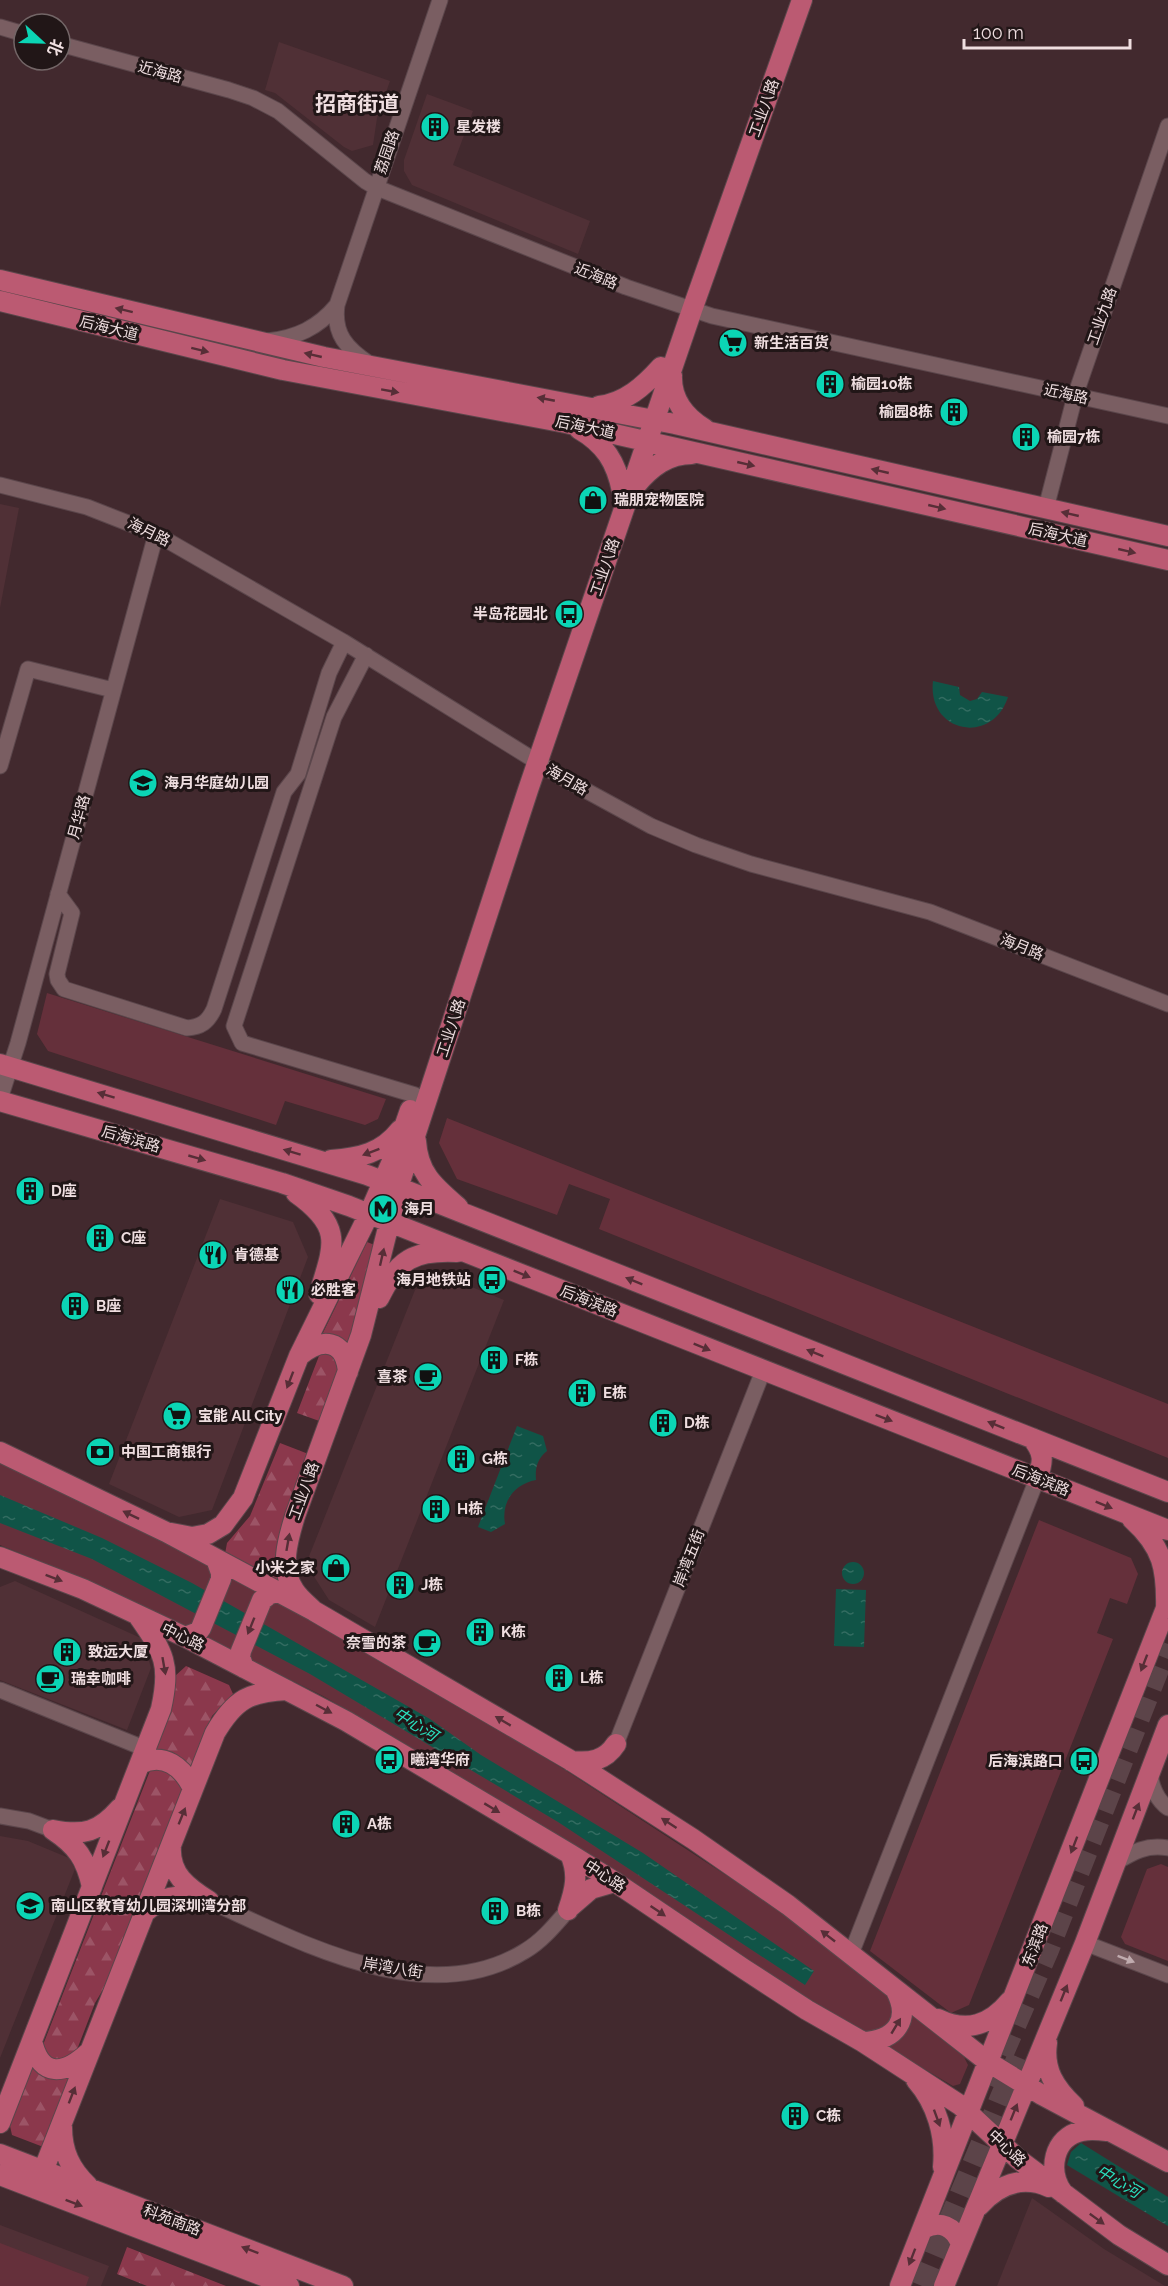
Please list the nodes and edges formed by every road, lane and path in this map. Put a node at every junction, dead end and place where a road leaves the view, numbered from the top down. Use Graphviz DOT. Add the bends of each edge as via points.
graph roads {
  1 [pos="440,0"];
  2 [pos="788,0"];
  3 [pos="802,0"];
  4 [pos="72,47"];
  5 [pos="1168,126"];
  6 [pos="375,187"];
  7 [pos="0,280"];
  8 [pos="0,301"];
  9 [pos="337,305"];
  10 [pos="686,308"];
  11 [pos="259,342"];
  12 [pos="374,367"];
  13 [pos="667,368"];
  14 [pos="1075,396"];
  15 [pos="589,407"];
  16 [pos="1168,416"];
  17 [pos="650,419"];
  18 [pos="566,423"];
  19 [pos="713,432"];
  20 [pos="643,440"];
  21 [pos="708,455"];
  22 [pos="0,485"];
  23 [pos="627,490"];
  24 [pos="1046,508"];
  25 [pos="156,534"];
  26 [pos="1168,536"];
  27 [pos="1168,560"];
  28 [pos="344,642"];
  29 [pos="366,655"];
  30 [pos="113,690"];
  31 [pos="532,759"];
  32 [pos="0,766"];
  33 [pos="58,894"];
  34 [pos="1168,1004"];
  35 [pos="5,1065"];
  36 [pos="415,1095"];
  37 [pos="0,1100"];
  38 [pos="408,1117"];
  39 [pos="416,1136"];
  40 [pos="320,1160"];
  41 [pos="282,1183"];
  42 [pos="391,1185"];
  43 [pos="369,1214"];
  44 [pos="466,1214"];
  45 [pos="390,1222"];
  46 [pos="472,1253"];
  47 [pos="362,1335"];
  48 [pos="299,1356"];
  49 [pos="763,1371"];
  50 [pos="348,1372"];
  51 [pos="1032,1438"];
  52 [pos="0,1452"];
  53 [pos="1037,1479"];
  54 [pos="1144,1482"];
  55 [pos="1168,1485"];
  56 [pos="1168,1492"];
  57 [pos="1128,1515"];
  58 [pos="1168,1530"];
  59 [pos="166,1532"];
  60 [pos="0,1557"];
  61 [pos="216,1558"];
  62 [pos="20,1565"];
  63 [pos="0,1570"];
  64 [pos="270,1596"];
  65 [pos="1167,1606"];
  66 [pos="314,1611"];
  67 [pos="137,1615"];
  68 [pos="193,1632"];
  69 [pos="243,1660"];
  70 [pos="0,1690"];
  71 [pos="288,1690"];
  72 [pos="1168,1725"];
  73 [pos="616,1744"];
  74 [pos="143,1756"];
  75 [pos="570,1760"];
  76 [pos="1150,1774"];
  77 [pos="193,1789"];
  78 [pos="620,1791"];
  79 [pos="124,1804"];
  80 [pos="1168,1808"];
  81 [pos="0,1816"];
  82 [pos="53,1830"];
  83 [pos="171,1844"];
  84 [pos="1168,1848"];
  85 [pos="570,1854"];
  86 [pos="1115,1863"];
  87 [pos="615,1882"];
  88 [pos="92,1887"];
  89 [pos="209,1901"];
  90 [pos="568,1910"];
  91 [pos="144,1913"];
  92 [pos="1085,1942"];
  93 [pos="851,1954"];
  94 [pos="1168,1975"];
  95 [pos="895,1989"];
  96 [pos="1015,1995"];
  97 [pos="922,2011"];
  98 [pos="1050,2028"];
  99 [pos="32,2042"];
  100 [pos="863,2042"];
  101 [pos="89,2052"];
  102 [pos="988,2062"];
  103 [pos="906,2070"];
  104 [pos="1025,2085"];
  105 [pos="4,2107"];
  106 [pos="968,2112"];
  107 [pos="1092,2121"];
  108 [pos="0,2123"];
  109 [pos="62,2123"];
  110 [pos="1110,2131"];
  111 [pos="1002,2144"];
  112 [pos="0,2154"];
  113 [pos="1168,2162"];
  114 [pos="0,2175"];
  115 [pos="40,2180"];
  116 [pos="942,2180"];
  117 [pos="92,2189"];
  118 [pos="1065,2195"];
  119 [pos="975,2210"];
  120 [pos="923,2229"];
  121 [pos="961,2244"];
  122 [pos="1168,2265"];
  123 [pos="278,2278"];
  124 [pos="344,2286"];
  125 [pos="900,2286"];
  126 [pos="944,2286"];
  1 -- 6 [label="street, 荔园路"];
  2 -- 10 [label="main road, 工业八路"];
  3 -- 10 [label="main road, 工业八路"];
  4 -- 6 [label="street, 近海路" via="264,103"];
  5 -- 14 [label="street, 工业九路"];
  6 -- 9 [label="street, 荔园路"];
  6 -- 10 [label="street, 近海路"];
  11 -- 7 [label="main road, 后海大道, one-way"];
  8 -- 18 [label="main road, 后海大道, one-way" via="322,379"];
  9 -- 11 [label="street, 荔园路" via="306,331"];
  9 -- 12 [label="street, 荔园路" via="335,320 341,338"];
  10 -- 13 [label="main road, 工业八路"];
  10 -- 14 [label="street, 近海路"];
  12 -- 11 [label="main road, 后海大道, one-way"];
  15 -- 12 [label="main road, 后海大道, one-way"];
  13 -- 15 [label="main road" via="622,400"];
  13 -- 17 [label="main road, 工业八路"];
  13 -- 19 [label="main road" via="684,412 693,422"];
  14 -- 16 [label="street, 近海路"];
  14 -- 24 [label="street, 工业九路"];
  15 -- 17 [label="main road, 后海大道"];
  17 -- 19 [label="main road, 后海大道"];
  17 -- 20 [label="main road, 工业八路"];
  18 -- 20 [label="main road, 后海大道"];
  18 -- 23 [label="main road" via="601,445"];
  24 -- 19 [label="main road, 后海大道, one-way"];
  20 -- 21 [label="main road, 后海大道"];
  20 -- 23 [label="main road, 工业八路"];
  21 -- 23 [label="main road" via="668,457"];
  21 -- 27 [label="main road, 后海大道, one-way"];
  22 -- 25 [label="street, 海月路" via="87,507"];
  23 -- 31 [label="main road, 工业八路"];
  26 -- 24 [label="main road, 后海大道, one-way"];
  25 -- 28 [label="street, 海月路"];
  25 -- 30 [label="street, 月华路"];
  28 -- 29 [label="street, 海月路"];
  28 -- 33 [label="street" via="329,673 298,774 284,792 214,1009 205,1022 187,1028 64,990 57,974 72,913"];
  29 -- 31 [label="street, 海月路"];
  29 -- 36 [label="street" via="334,717 234,1026 242,1043"];
  30 -- 32 [label="street" via="28,669"];
  30 -- 33 [label="street, 月华路"];
  31 -- 34 [label="street, 海月路" via="651,826 696,845 751,864 930,912"];
  31 -- 36 [label="main road, 工业八路"];
  31 -- 39 [label="main road, 工业八路"];
  33 -- 35 [label="street, 月华路"];
  35 -- 37 [label="street, 月华路"];
  40 -- 35 [label="main road, one-way"];
  36 -- 38 [label="main road, 工业八路"];
  37 -- 41 [label="main road, 后海滨路, one-way"];
  38 -- 40 [label="main road, one-way" via="391,1141 375,1152 348,1159"];
  38 -- 42 [label="main road, 工业八路"];
  39 -- 42 [label="main road, 工业八路"];
  39 -- 44 [label="main road" via="423,1172"];
  40 -- 42 [label="main road"];
  41 -- 43 [label="main road, 后海滨路"];
  41 -- 48 [label="main road" via="317,1209 331,1232 331,1255"];
  42 -- 43 [label="main road, 工业八路"];
  42 -- 44 [label="main road"];
  42 -- 45 [label="main road, 工业八路"];
  43 -- 45 [label="main road, 后海滨路"];
  43 -- 48 [label="main road, 工业八路"];
  51 -- 44 [label="main road, one-way"];
  45 -- 46 [label="main road, 后海滨路"];
  47 -- 45 [label="main road, 工业八路, one-way"];
  46 -- 47 [label="main road" via="431,1252 409,1258 387,1283"];
  46 -- 49 [label="main road, 后海滨路, one-way"];
  47 -- 50 [label="main road, 工业八路"];
  48 -- 50 [label="main road" via="315,1345 331,1344 344,1354"];
  48 -- 59 [label="main road, 工业八路, one-way" via="252,1478 234,1512 223,1525 200,1537"];
  49 -- 53 [label="main road, 后海滨路, one-way"];
  49 -- 73 [label="street, 岸湾五街"];
  66 -- 50 [label="main road, 工业八路, one-way" via="294,1591 288,1578 288,1539"];
  51 -- 53 [label="main road" via="1043,1457"];
  51 -- 54 [label="main road"];
  59 -- 52 [label="main road, one-way"];
  53 -- 57 [label="main road, 后海滨路, one-way"];
  53 -- 93 [label="street"];
  54 -- 55 [label="main road"];
  54 -- 56 [label="main road"];
  57 -- 58 [label="main road, 后海滨路"];
  57 -- 65 [label="main road" via="1148,1535 1161,1556"];
  59 -- 61 [label="main road"];
  60 -- 62 [label="main road, 中心路"];
  61 -- 64 [label="main road"];
  61 -- 68 [label="main road" via="221,1579"];
  62 -- 63 [label="street"];
  62 -- 67 [label="main road, 中心路, one-way"];
  64 -- 66 [label="main road"];
  64 -- 69 [label="main road, one-way"];
  65 -- 96 [label="main road, 东滨路, one-way"];
  75 -- 66 [label="main road, one-way"];
  67 -- 68 [label="main road, 中心路"];
  67 -- 74 [label="main road, one-way" via="162,1654 166,1668 166,1687"];
  68 -- 69 [label="main road, 中心路"];
  69 -- 71 [label="main road, 中心路"];
  70 -- 74 [label="street"];
  71 -- 77 [label="main road" via="252,1694 232,1708 215,1733"];
  71 -- 85 [label="main road, 中心路, one-way"];
  72 -- 76 [label="main road"];
  73 -- 75 [label="main road" via="601,1759"];
  73 -- 78 [label="main road" via="613,1767"];
  74 -- 77 [label="main road" via="167,1761 184,1772"];
  74 -- 79 [label="main road"];
  75 -- 78 [label="main road"];
  76 -- 80 [label="street" via="1154,1790"];
  86 -- 76 [label="main road, one-way"];
  83 -- 77 [label="main road, one-way"];
  93 -- 78 [label="main road, one-way" via="788,1905"];
  79 -- 82 [label="main road" via="106,1823 88,1831"];
  79 -- 88 [label="main road, one-way"];
  81 -- 82 [label="street"];
  82 -- 88 [label="main road" via="81,1855 88,1866"];
  83 -- 89 [label="main road" via="170,1856 176,1873"];
  83 -- 91 [label="main road"];
  84 -- 86 [label="street" via="1151,1846"];
  85 -- 87 [label="main road, 中心路"];
  85 -- 90 [label="main road" via="576,1880"];
  86 -- 92 [label="main road"];
  87 -- 90 [label="main road" via="591,1889"];
  87 -- 100 [label="main road, 中心路, one-way" via="744,1970"];
  88 -- 99 [label="main road"];
  89 -- 90 [label="street, 岸湾八街" via="356,1963 436,1974 477,1970 514,1957 537,1942"];
  89 -- 91 [label="main road" via="168,1897"];
  91 -- 101 [label="main road"];
  92 -- 94 [label="street, one-way"];
  98 -- 92 [label="main road, one-way"];
  93 -- 95 [label="main road"];
  95 -- 97 [label="main road"];
  100 -- 95 [label="main road, one-way" via="890,2035 900,2023 902,2005"];
  96 -- 97 [label="main road" via="986,2023 973,2026 957,2025"];
  96 -- 102 [label="main road, 东滨路"];
  97 -- 102 [label="main road"];
  98 -- 104 [label="main road"];
  98 -- 107 [label="main road" via="1046,2060 1052,2080 1065,2098"];
  99 -- 101 [label="main road" via="37,2058 61,2070"];
  99 -- 105 [label="main road"];
  100 -- 103 [label="main road, 中心路"];
  109 -- 101 [label="main road, one-way"];
  102 -- 104 [label="main road"];
  102 -- 106 [label="main road, 东滨路"];
  103 -- 106 [label="main road, 中心路"];
  103 -- 116 [label="main road, one-way" via="921,2086 937,2115 944,2156"];
  104 -- 107 [label="main road"];
  111 -- 104 [label="main road, one-way"];
  105 -- 108 [label="main road"];
  106 -- 111 [label="main road, 中心路"];
  106 -- 116 [label="main road, 东滨路"];
  107 -- 110 [label="main road"];
  109 -- 115 [label="main road"];
  109 -- 117 [label="main road" via="67,2159"];
  110 -- 113 [label="main road"];
  110 -- 118 [label="main road" via="1083,2130 1064,2140 1053,2168"];
  111 -- 118 [label="main road, 中心路"];
  111 -- 119 [label="main road"];
  112 -- 115 [label="main road, 科苑南路"];
  114 -- 115 [label="main road, 科苑南路"];
  115 -- 117 [label="main road, 科苑南路"];
  115 -- 123 [label="main road, 科苑南路, one-way"];
  116 -- 120 [label="main road, 东滨路"];
  123 -- 117 [label="main road, 科苑南路, one-way"];
  118 -- 119 [label="main road" via="1024,2181 1000,2188"];
  118 -- 122 [label="main road, 中心路, one-way"];
  119 -- 121 [label="main road"];
  120 -- 121 [label="main road" via="945,2225"];
  120 -- 125 [label="main road, 东滨路, one-way"];
  121 -- 126 [label="main road"];
  123 -- 124 [label="main road, 科苑南路"];
}
